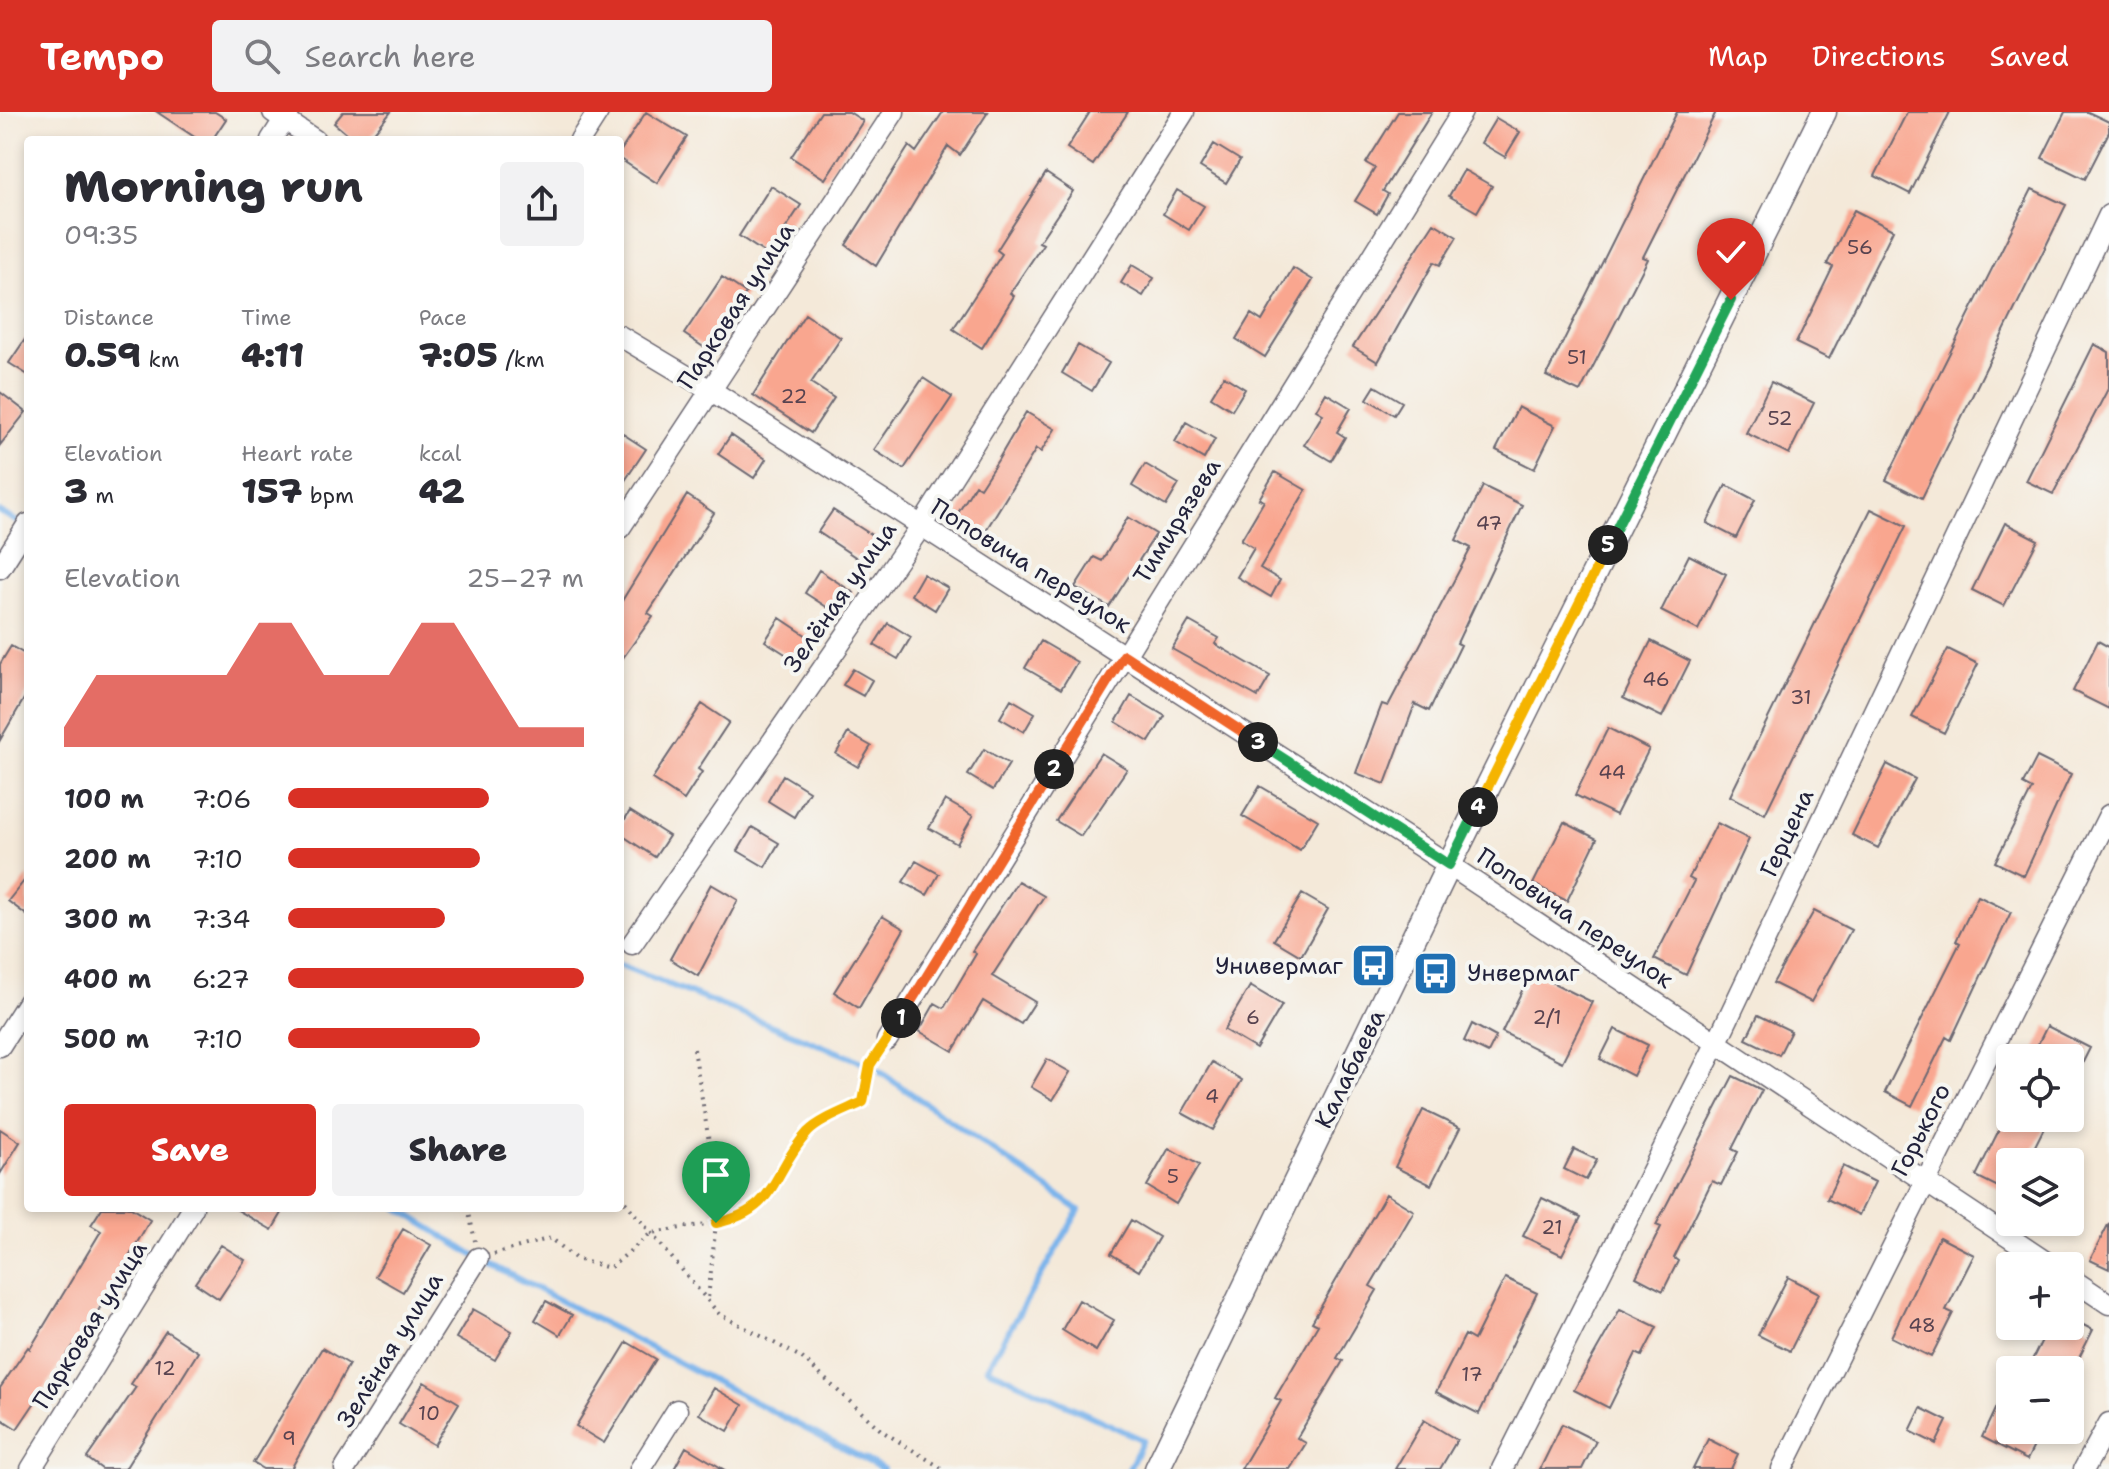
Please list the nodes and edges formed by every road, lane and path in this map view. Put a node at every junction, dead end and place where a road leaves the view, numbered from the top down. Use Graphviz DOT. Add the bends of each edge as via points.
graph roads {
  1 [pos="598,112"];
  2 [pos="894,112"];
  3 [pos="1184,112"];
  4 [pos="1462,112"];
  5 [pos="1824,112"];
  6 [pos="282,114"];
  7 [pos="273,136"];
  8 [pos="310,136"];
  9 [pos="583,136"];
  10 [pos="2109,215"];
  11 [pos="624,338"];
  12 [pos="712,391"];
  13 [pos="624,522"];
  14 [pos="920,528"];
  15 [pos="24,530"];
  16 [pos="0,568"];
  17 [pos="1124,655"];
  18 [pos="2109,815"];
  19 [pos="1449,865"];
  20 [pos="632,944"];
  21 [pos="24,1008"];
  22 [pos="887,1040"];
  23 [pos="1716,1044"];
  24 [pos="0,1046"];
  25 [pos="694,1049"];
  26 [pos="1924,1181"];
  27 [pos="624,1201"];
  28 [pos="191,1212"];
  29 [pos="469,1212"];
  30 [pos="716,1223"];
  31 [pos="651,1233"];
  32 [pos="2031,1252"];
  33 [pos="478,1258"];
  34 [pos="2084,1287"];
  35 [pos="708,1299"];
  36 [pos="2109,1304"];
  37 [pos="677,1410"];
  38 [pos="2109,1423"];
  39 [pos="31,1469"];
  40 [pos="345,1469"];
  41 [pos="640,1469"];
  42 [pos="943,1469"];
  43 [pos="1157,1469"];
  44 [pos="1502,1469"];
  45 [pos="1782,1469"];
  46 [pos="2084,1469"];
  1 -- 9 [label="street"];
  2 -- 12 [label="street, Парковая улица"];
  3 -- 14 [label="street, Зелёная улица"];
  4 -- 17 [label="street, Тимирязева"];
  5 -- 19 [label="street, Калабаева"];
  6 -- 7 [label="street"];
  6 -- 8 [label="street"];
  10 -- 23 [label="street, Герцена"];
  11 -- 12 [label="street, Поповича переулок"];
  12 -- 13 [label="street, Парковая улица"];
  12 -- 14 [label="street, Поповича переулок"];
  14 -- 17 [label="street, Поповича переулок"];
  14 -- 20 [label="street, Зелёная улица"];
  15 -- 16 [label="street"];
  17 -- 19 [label="street, Поповича переулок"];
  17 -- 22 [label="street, Тимирязева"];
  18 -- 26 [label="street, Горького"];
  19 -- 23 [label="street, Поповича переулок"];
  19 -- 43 [label="street, Калабаева"];
  21 -- 24 [label="street"];
  22 -- 30 [label="path" via="870,1065 863,1102 809,1130 762,1202 743,1218"];
  23 -- 26 [label="street, Поповича переулок"];
  23 -- 44 [label="street, Герцена"];
  25 -- 30 [label="path" via="714,1173"];
  26 -- 32 [label="street, Поповича переулок"];
  26 -- 45 [label="street, Горького"];
  27 -- 31 [label="path"];
  28 -- 39 [label="street, Парковая улица"];
  29 -- 33 [label="path"];
  30 -- 31 [label="path"];
  30 -- 35 [label="path"];
  31 -- 33 [label="path" via="610,1268 576,1259 551,1238"];
  31 -- 35 [label="path"];
  33 -- 40 [label="street, Зелёная улица"];
  34 -- 36 [label="street"];
  35 -- 42 [label="path" via="719,1314 801,1357 882,1431"];
  37 -- 41 [label="street"];
  38 -- 46 [label="street"];
}
